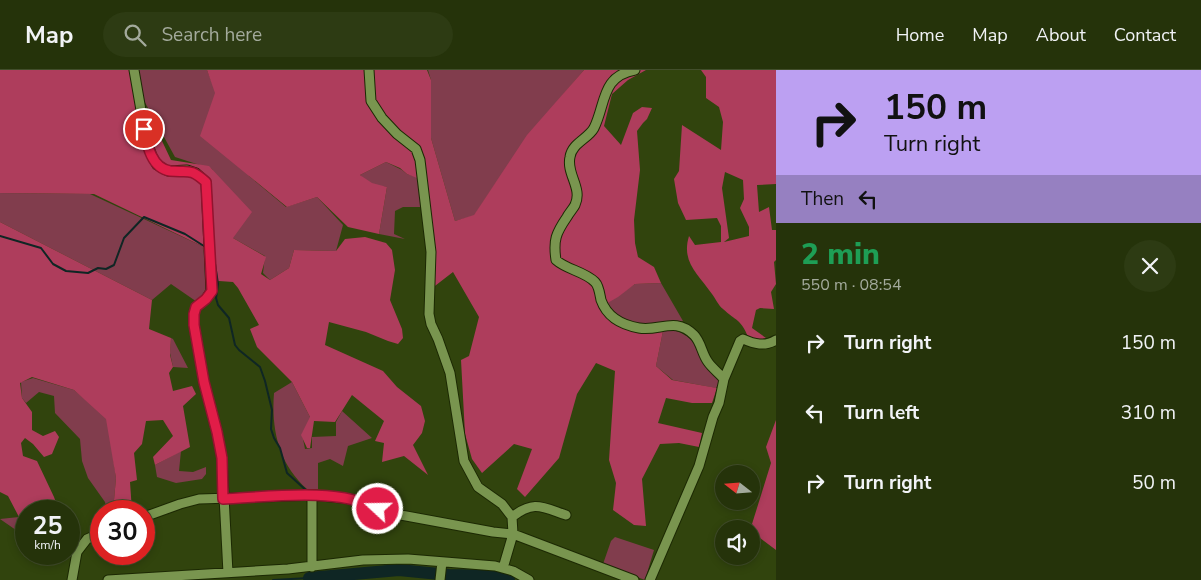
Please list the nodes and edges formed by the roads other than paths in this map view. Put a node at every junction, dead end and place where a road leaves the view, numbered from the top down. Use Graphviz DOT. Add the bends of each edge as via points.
graph roads {
  1 [pos="134,70"];
  2 [pos="369,70"];
  3 [pos="635,70"];
  4 [pos="776,340"];
  5 [pos="724,379"];
  6 [pos="312,495"];
  7 [pos="223,499"];
  8 [pos="155,513"];
  9 [pos="566,515"];
  10 [pos="512,517"];
  11 [pos="513,534"];
  12 [pos="90,538"];
  13 [pos="442,562"];
  14 [pos="312,566"];
  15 [pos="503,568"];
  16 [pos="228,573"];
  17 [pos="72,580"];
  18 [pos="108,580"];
  19 [pos="440,580"];
  20 [pos="528,580"];
  21 [pos="634,580"];
  22 [pos="650,580"];
  1 -- 7 [label="street" via="146,139 157,165 168,171 196,173 206,182 212,291 196,307 194,325 222,458"];
  2 -- 10 [label="street" via="371,101 397,134 416,148 420,160 432,252 429,314 450,373 464,461 478,487 502,504"];
  3 -- 5 [label="street" via="620,75 609,85 594,129 570,156 570,170 578,192 575,205 554,243 556,260 597,284 608,314 622,323 641,329 671,324 694,335 708,362"];
  4 -- 5 [label="street" via="764,345 744,339 740,341"];
  5 -- 22 [label="street" via="699,466"];
  6 -- 7 [label="street"];
  6 -- 11 [label="street" via="366,502 400,515"];
  6 -- 14 [label="street"];
  7 -- 8 [label="street" via="199,499"];
  7 -- 16 [label="street"];
  9 -- 10 [label="street" via="538,506 522,509"];
  10 -- 11 [label="street"];
  11 -- 15 [label="street"];
  11 -- 21 [label="street"];
  12 -- 17 [label="street" via="77,552"];
  13 -- 14 [label="street" via="408,559"];
  13 -- 15 [label="street"];
  13 -- 19 [label="street"];
  14 -- 16 [label="street"];
  15 -- 20 [label="street"];
  16 -- 18 [label="street"];
}
